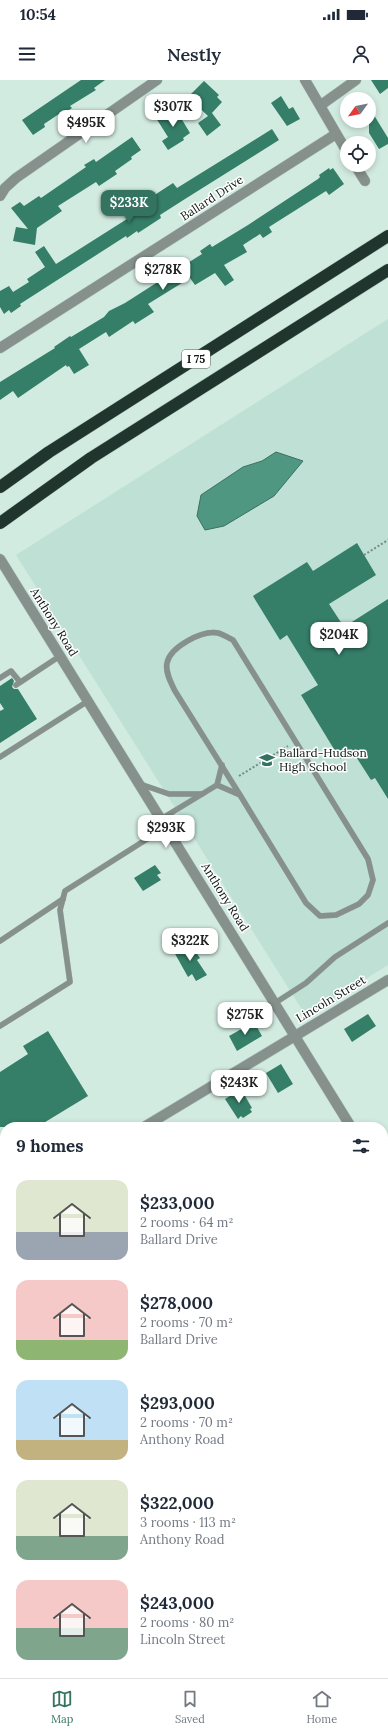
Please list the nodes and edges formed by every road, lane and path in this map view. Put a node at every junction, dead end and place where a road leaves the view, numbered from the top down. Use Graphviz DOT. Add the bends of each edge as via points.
graph roads {
  1 [pos="157,80"];
  2 [pos="305,80"];
  3 [pos="356,80"];
  4 [pos="320,105"];
  5 [pos="336,134"];
  6 [pos="340,141"];
  7 [pos="359,172"];
  8 [pos="364,181"];
  9 [pos="0,196"];
  10 [pos="388,236"];
  11 [pos="388,270"];
  12 [pos="0,348"];
  13 [pos="2,485"];
  14 [pos="0,523"];
  15 [pos="388,540"];
  16 [pos="364,555"];
  17 [pos="0,559"];
  18 [pos="60,656"];
  19 [pos="0,678"];
  20 [pos="88,701"];
  21 [pos="296,741"];
  22 [pos="0,757"];
  23 [pos="222,765"];
  24 [pos="231,780"];
  25 [pos="139,784"];
  26 [pos="217,786"];
  27 [pos="204,793"];
  28 [pos="240,795"];
  29 [pos="163,823"];
  30 [pos="63,899"];
  31 [pos="388,923"];
  32 [pos="0,941"];
  33 [pos="388,980"];
  34 [pos="275,1003"];
  35 [pos="0,1026"];
  36 [pos="295,1036"];
  37 [pos="152,1122"];
  38 [pos="348,1122"];
  1 -- 9 [label="street" via="16,178"];
  2 -- 4 [label="street"];
  3 -- 4 [label="street"];
  4 -- 5 [label="street"];
  5 -- 6 [label="street"];
  5 -- 12 [label="street, Ballard Drive"];
  7 -- 8 [label="street"];
  10 -- 13 [label="highway, I 75"];
  11 -- 14 [label="highway, I 75" via="91,458"];
  15 -- 16 [label="path"];
  17 -- 18 [label="street, Anthony Road"];
  18 -- 19 [label="lane" via="18,683 11,671"];
  18 -- 20 [label="street, Anthony Road"];
  20 -- 22 [label="lane"];
  20 -- 25 [label="street, Anthony Road"];
  21 -- 23 [label="lane" via="232,640 218,633 205,634 177,647 167,663 175,691"];
  21 -- 24 [label="path"];
  21 -- 28 [label="lane" via="368,859 373,880 368,895 359,904 336,915 320,916 306,903"];
  23 -- 24 [label="lane"];
  23 -- 26 [label="lane"];
  24 -- 28 [label="lane"];
  25 -- 27 [label="lane" via="169,794"];
  25 -- 29 [label="street, Anthony Road"];
  26 -- 27 [label="lane"];
  26 -- 28 [label="lane"];
  27 -- 29 [label="lane"];
  29 -- 30 [label="lane" via="65,891"];
  29 -- 34 [label="street, Anthony Road"];
  30 -- 32 [label="lane"];
  30 -- 35 [label="lane" via="60,910 70,982"];
  31 -- 34 [label="lane" via="335,957 306,983"];
  33 -- 36 [label="street, Lincoln Street"];
  34 -- 36 [label="street, Anthony Road"];
  36 -- 37 [label="street, Lincoln Street"];
  36 -- 38 [label="street, Anthony Road"];
}
